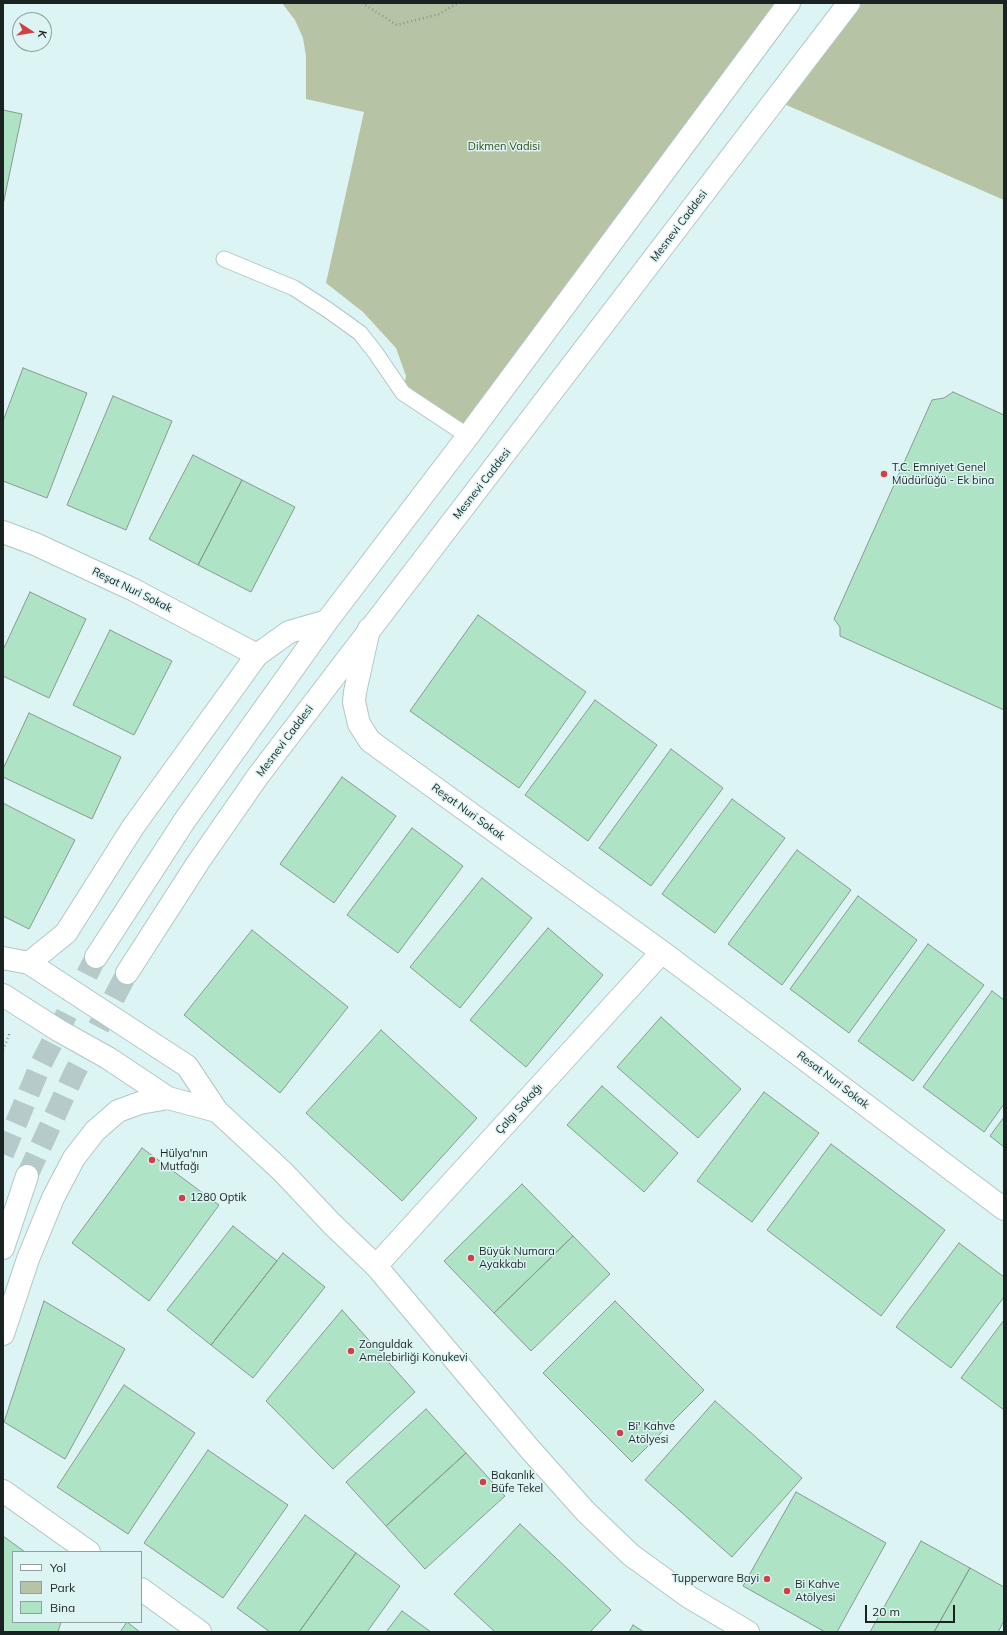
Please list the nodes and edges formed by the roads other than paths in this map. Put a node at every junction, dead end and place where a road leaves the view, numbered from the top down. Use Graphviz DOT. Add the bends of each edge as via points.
graph roads {
  1 [pos="790,3"];
  2 [pos="849,3"];
  3 [pos="224,259"];
  4 [pos="468,436"];
  5 [pos="3,532"];
  6 [pos="327,621"];
  7 [pos="370,629"];
  8 [pos="257,655"];
  9 [pos="662,952"];
  10 [pos="96,957"];
  11 [pos="3,958"];
  12 [pos="29,963"];
  13 [pos="126,973"];
  14 [pos="3,995"];
  15 [pos="168,1098"];
  16 [pos="217,1111"];
  17 [pos="28,1176"];
  18 [pos="1004,1209"];
  19 [pos="3,1248"];
  20 [pos="376,1266"];
  21 [pos="3,1334"];
  22 [pos="3,1491"];
  23 [pos="88,1551"];
  24 [pos="142,1590"];
  25 [pos="200,1632"];
  26 [pos="748,1632"];
  1 -- 4 [label="main road"];
  2 -- 7 [label="main road, Mesnevi Caddesi"];
  3 -- 4 [label="lane" via="294,288 360,333 403,393"];
  4 -- 6 [label="main road"];
  5 -- 8 [label="main road, Reşat Nuri Sokak" via="132,589"];
  6 -- 8 [label="main road" via="289,632"];
  6 -- 10 [label="main road" via="185,820"];
  7 -- 9 [label="main road, Reşat Nuri Sokak" via="354,702 359,724 370,741"];
  7 -- 13 [label="main road, Mesnevi Caddesi" via="258,776 199,860"];
  8 -- 12 [label="main road" via="133,827 66,933"];
  9 -- 18 [label="main road, Resat Nuri Sokak"];
  9 -- 20 [label="main road, Çalgı Sokağı"];
  11 -- 12 [label="main road"];
  12 -- 16 [label="main road" via="187,1066"];
  14 -- 15 [label="main road" via="108,1058"];
  15 -- 16 [label="main road"];
  15 -- 21 [label="main road" via="140,1103 118,1111 95,1131 74,1158 53,1198 28,1259"];
  16 -- 20 [label="main road" via="283,1172"];
  17 -- 19 [label="main road"];
  20 -- 26 [label="main road" via="585,1511 631,1555 689,1597"];
  22 -- 23 [label="main road"];
  24 -- 25 [label="main road"];
}
